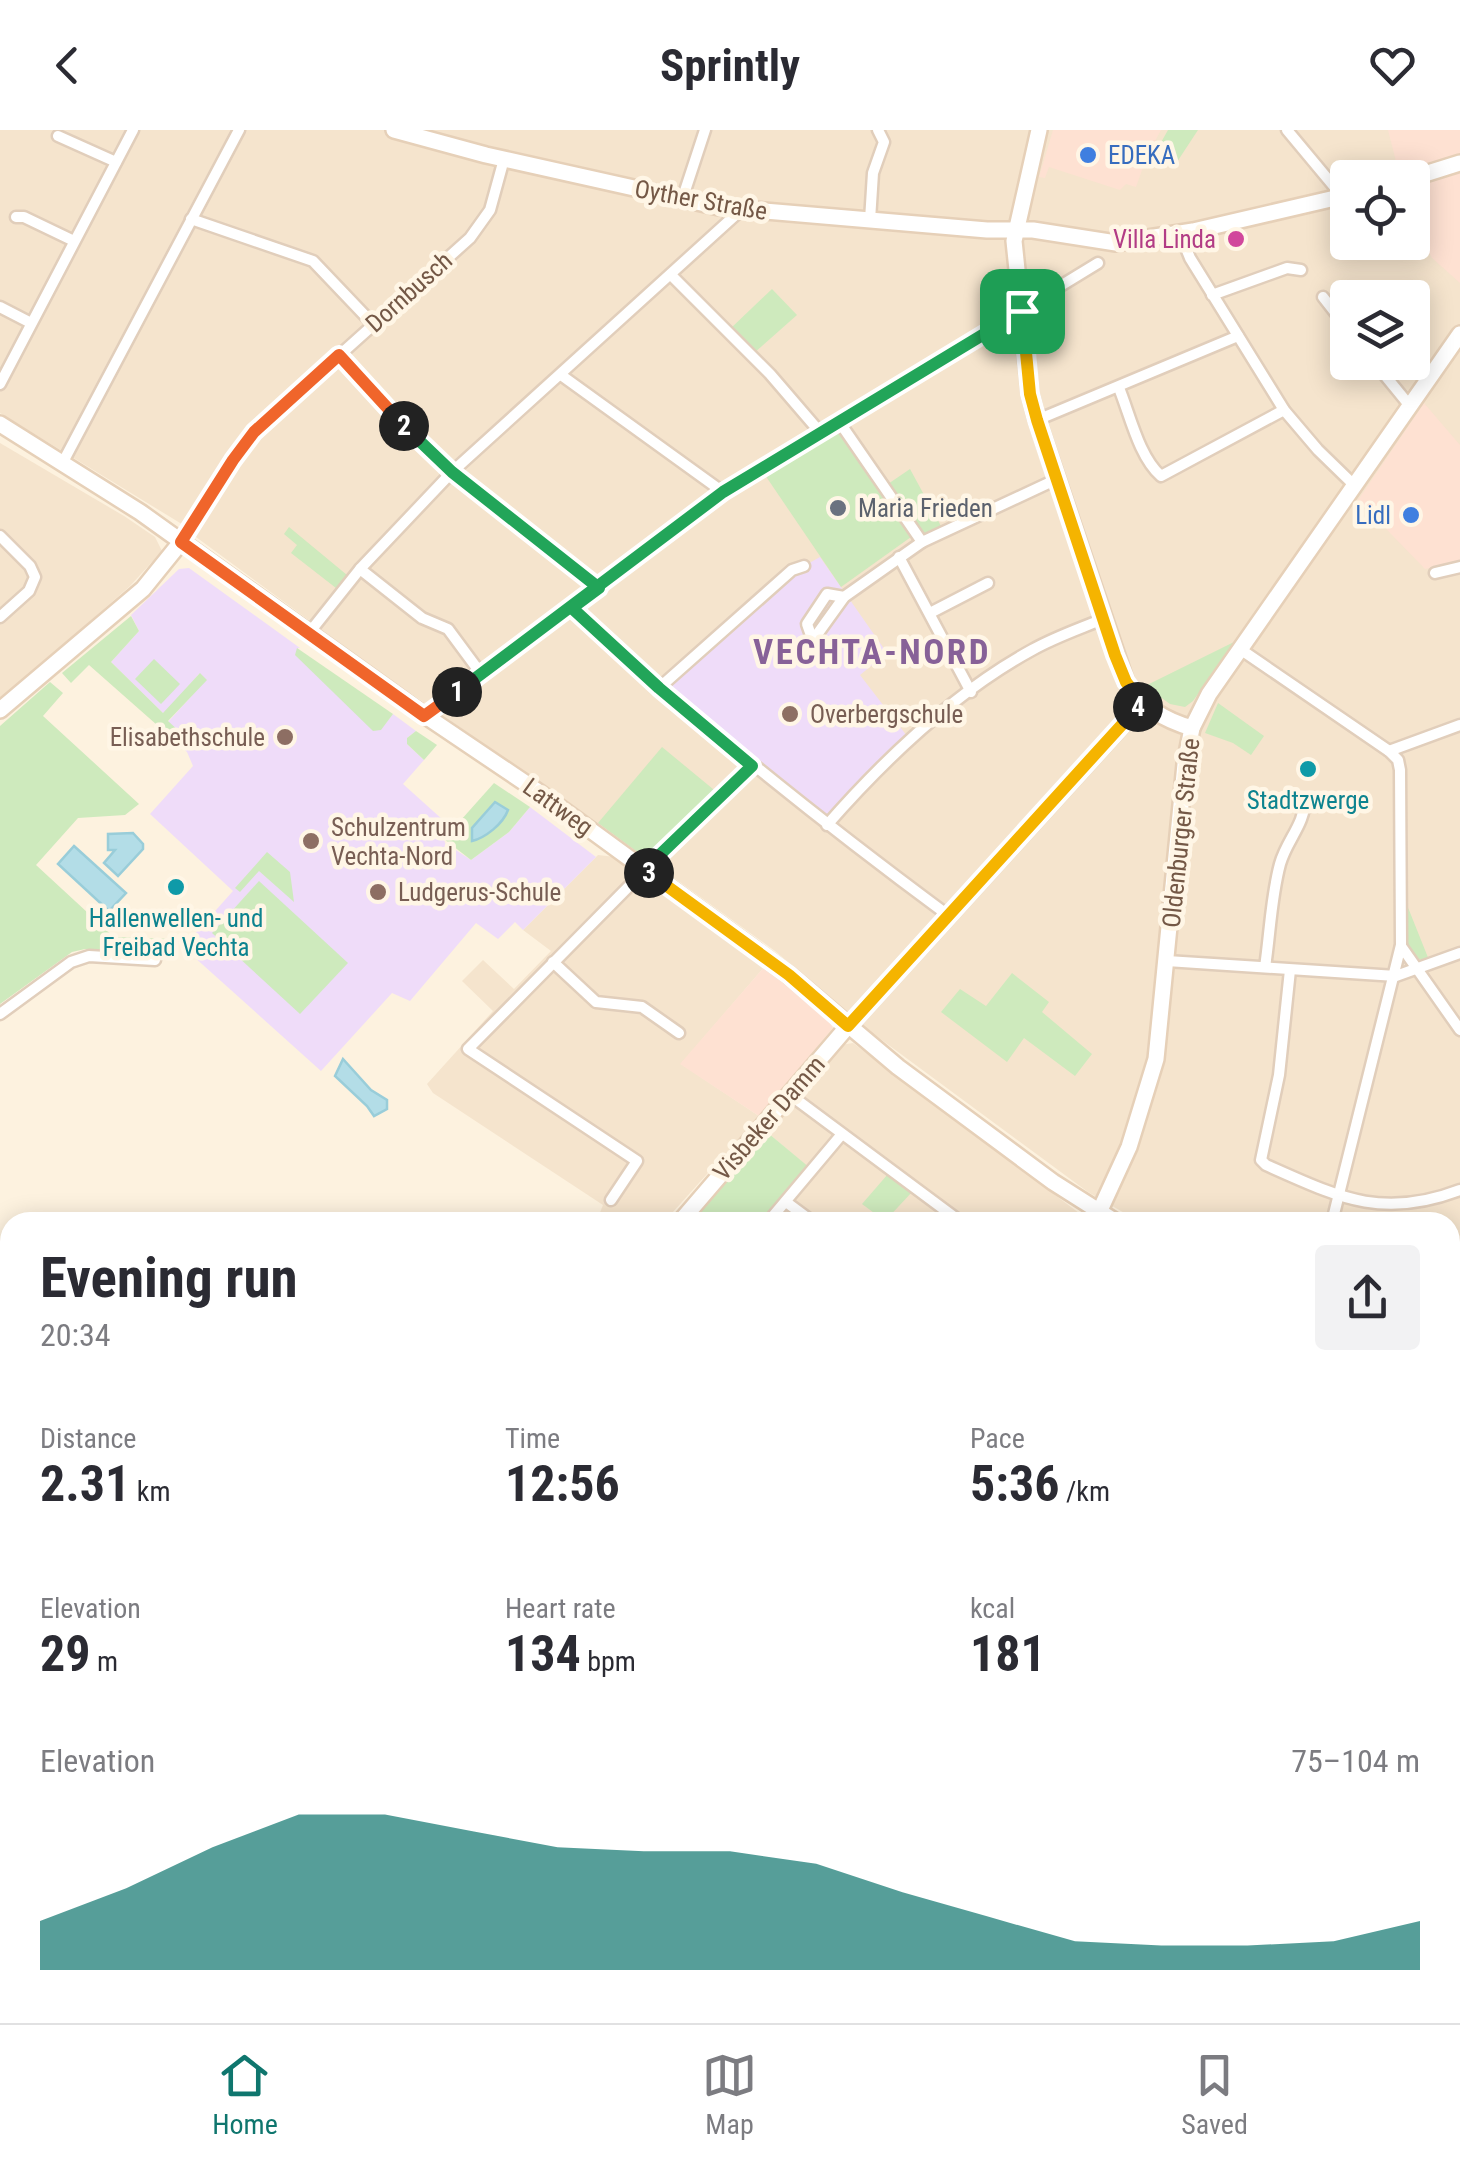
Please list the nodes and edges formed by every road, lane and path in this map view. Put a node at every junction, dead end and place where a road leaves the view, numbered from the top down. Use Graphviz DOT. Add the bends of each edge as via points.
graph roads {
  1 [pos="133,130"];
  2 [pos="239,130"];
  3 [pos="394,130"];
  4 [pos="706,130"];
  5 [pos="878,130"];
  6 [pos="1039,130"];
  7 [pos="1287,130"];
  8 [pos="58,136"];
  9 [pos="504,160"];
  10 [pos="116,162"];
  11 [pos="1460,163"];
  12 [pos="1430,172"];
  13 [pos="1330,179"];
  14 [pos="1330,198"];
  15 [pos="682,200"];
  16 [pos="741,210"];
  17 [pos="16,217"];
  18 [pos="192,220"];
  19 [pos="870,220"];
  20 [pos="1015,230"];
  21 [pos="1180,233"];
  22 [pos="74,241"];
  23 [pos="1098,264"];
  24 [pos="1301,270"];
  25 [pos="671,275"];
  26 [pos="1212,294"];
  27 [pos="1324,298"];
  28 [pos="1330,306"];
  29 [pos="0,308"];
  30 [pos="1022,311"];
  31 [pos="32,323"];
  32 [pos="373,324"];
  33 [pos="1460,334"];
  34 [pos="1238,336"];
  35 [pos="339,355"];
  36 [pos="561,375"];
  37 [pos="1389,380"];
  38 [pos="0,384"];
  39 [pos="1119,388"];
  40 [pos="1410,406"];
  41 [pos="1284,410"];
  42 [pos="838,420"];
  43 [pos="1037,420"];
  44 [pos="0,424"];
  45 [pos="820,431"];
  46 [pos="63,462"];
  47 [pos="452,472"];
  48 [pos="1055,480"];
  49 [pos="1354,484"];
  50 [pos="723,492"];
  51 [pos="0,536"];
  52 [pos="181,542"];
  53 [pos="922,542"];
  54 [pos="899,558"];
  55 [pos="804,566"];
  56 [pos="1460,567"];
  57 [pos="360,569"];
  58 [pos="1435,572"];
  59 [pos="988,583"];
  60 [pos="599,588"];
  61 [pos="572,608"];
  62 [pos="930,613"];
  63 [pos="0,617"];
  64 [pos="1103,619"];
  65 [pos="310,633"];
  66 [pos="810,644"];
  67 [pos="1240,650"];
  68 [pos="482,675"];
  69 [pos="659,688"];
  70 [pos="970,692"];
  71 [pos="1142,703"];
  72 [pos="0,710"];
  73 [pos="424,716"];
  74 [pos="1460,725"];
  75 [pos="1192,728"];
  76 [pos="1389,751"];
  77 [pos="752,766"];
  78 [pos="1305,798"];
  79 [pos="826,826"];
  80 [pos="644,870"];
  81 [pos="949,916"];
  82 [pos="1401,946"];
  83 [pos="1460,954"];
  84 [pos="155,960"];
  85 [pos="1168,961"];
  86 [pos="553,962"];
  87 [pos="1265,967"];
  88 [pos="1290,970"];
  89 [pos="1417,970"];
  90 [pos="1396,976"];
  91 [pos="0,1014"];
  92 [pos="848,1026"];
  93 [pos="1460,1030"];
  94 [pos="678,1033"];
  95 [pos="788,1094"];
  96 [pos="842,1134"];
  97 [pos="1460,1190"];
  98 [pos="1339,1197"];
  99 [pos="611,1200"];
  100 [pos="786,1202"];
  101 [pos="688,1212"];
  102 [pos="777,1212"];
  103 [pos="800,1212"];
  104 [pos="947,1212"];
  105 [pos="1089,1212"];
  106 [pos="1100,1212"];
  107 [pos="1335,1212"];
  1 -- 10 [label="street"];
  2 -- 18 [label="street"];
  3 -- 9 [label="street, Oyther Straße"];
  4 -- 15 [label="street"];
  5 -- 19 [label="street" via="884,142 873,172"];
  6 -- 20 [label="street"];
  7 -- 13 [label="street"];
  8 -- 10 [label="street"];
  9 -- 15 [label="street, Oyther Straße"];
  9 -- 32 [label="street, Dornbusch" via="482,224"];
  10 -- 22 [label="street"];
  11 -- 12 [label="street"];
  14 -- 21 [label="street, Oyther Straße"];
  15 -- 16 [label="street, Oyther Straße"];
  16 -- 19 [label="street, Oyther Straße"];
  16 -- 25 [label="street"];
  17 -- 22 [label="street"];
  18 -- 32 [label="street" via="313,261"];
  18 -- 46 [label="street"];
  19 -- 20 [label="street, Oyther Straße"];
  20 -- 21 [label="street, Oyther Straße" via="1116,243"];
  20 -- 30 [label="street"];
  21 -- 26 [label="street"];
  22 -- 31 [label="street"];
  23 -- 30 [label="street"];
  24 -- 26 [label="street" via="1288,268"];
  25 -- 36 [label="street"];
  25 -- 45 [label="street"];
  26 -- 34 [label="street"];
  27 -- 28 [label="street"];
  29 -- 31 [label="street"];
  30 -- 42 [label="street"];
  30 -- 43 [label="street"];
  31 -- 38 [label="street"];
  32 -- 35 [label="street, Dornbusch"];
  33 -- 40 [label="street, Oldenburger Straße"];
  34 -- 39 [label="street"];
  34 -- 41 [label="street"];
  35 -- 47 [label="street"];
  35 -- 52 [label="street, Dornbusch" via="254,432"];
  36 -- 47 [label="street"];
  36 -- 50 [label="street"];
  37 -- 40 [label="street"];
  39 -- 41 [label="street" via="1161,476"];
  39 -- 43 [label="street"];
  40 -- 49 [label="street, Oldenburger Straße"];
  41 -- 49 [label="street"];
  42 -- 45 [label="street"];
  42 -- 53 [label="street"];
  43 -- 48 [label="street"];
  44 -- 46 [label="street, Lattweg"];
  45 -- 50 [label="street"];
  46 -- 52 [label="street, Lattweg"];
  47 -- 57 [label="street"];
  47 -- 60 [label="street"];
  48 -- 53 [label="street"];
  48 -- 64 [label="street"];
  49 -- 67 [label="street, Oldenburger Straße"];
  50 -- 60 [label="street"];
  51 -- 63 [label="street" via="35,576 29,591"];
  52 -- 65 [label="street, Lattweg"];
  52 -- 72 [label="street, Dornbusch" via="142,589"];
  53 -- 54 [label="street"];
  54 -- 62 [label="street"];
  54 -- 66 [label="street" via="844,596"];
  55 -- 69 [label="street"];
  56 -- 58 [label="street"];
  57 -- 65 [label="street"];
  57 -- 68 [label="street" via="422,618 448,628"];
  59 -- 62 [label="street"];
  60 -- 61 [label="street"];
  61 -- 68 [label="street"];
  61 -- 69 [label="street"];
  62 -- 70 [label="street"];
  64 -- 70 [label="street" via="1034,649"];
  64 -- 71 [label="street" via="1120,670"];
  65 -- 73 [label="street, Lattweg"];
  67 -- 75 [label="street, Oldenburger Straße"];
  67 -- 76 [label="street"];
  68 -- 73 [label="street"];
  69 -- 77 [label="street"];
  70 -- 79 [label="street" via="884,762"];
  71 -- 75 [label="street"];
  71 -- 81 [label="street, Visbeker Damm"];
  73 -- 80 [label="street, Lattweg"];
  74 -- 76 [label="street"];
  75 -- 85 [label="street, Oldenburger Straße"];
  76 -- 82 [label="street" via="1400,770"];
  77 -- 79 [label="street"];
  77 -- 80 [label="street"];
  78 -- 87 [label="street" via="1305,818 1278,872"];
  79 -- 81 [label="street"];
  80 -- 86 [label="street"];
  80 -- 92 [label="street, Lattweg" via="778,966"];
  81 -- 92 [label="street, Visbeker Damm"];
  82 -- 89 [label="street"];
  82 -- 90 [label="street"];
  83 -- 89 [label="street"];
  84 -- 91 [label="street" via="89,956"];
  85 -- 87 [label="street"];
  85 -- 106 [label="street, Oldenburger Straße" via="1150,1084"];
  86 -- 94 [label="street" via="596,1002 642,1007"];
  86 -- 99 [label="street" via="468,1049 637,1162"];
  87 -- 88 [label="street"];
  88 -- 90 [label="street"];
  88 -- 98 [label="street" via="1279,1075 1260,1160"];
  89 -- 90 [label="street"];
  89 -- 93 [label="street"];
  90 -- 98 [label="street"];
  92 -- 95 [label="street, Visbeker Damm"];
  92 -- 105 [label="street, Lattweg"];
  95 -- 96 [label="street"];
  95 -- 101 [label="street, Visbeker Damm"];
  96 -- 100 [label="street"];
  96 -- 104 [label="street"];
  97 -- 98 [label="street" via="1400,1206"];
  98 -- 107 [label="street"];
  100 -- 102 [label="street"];
  100 -- 103 [label="street"];
}
